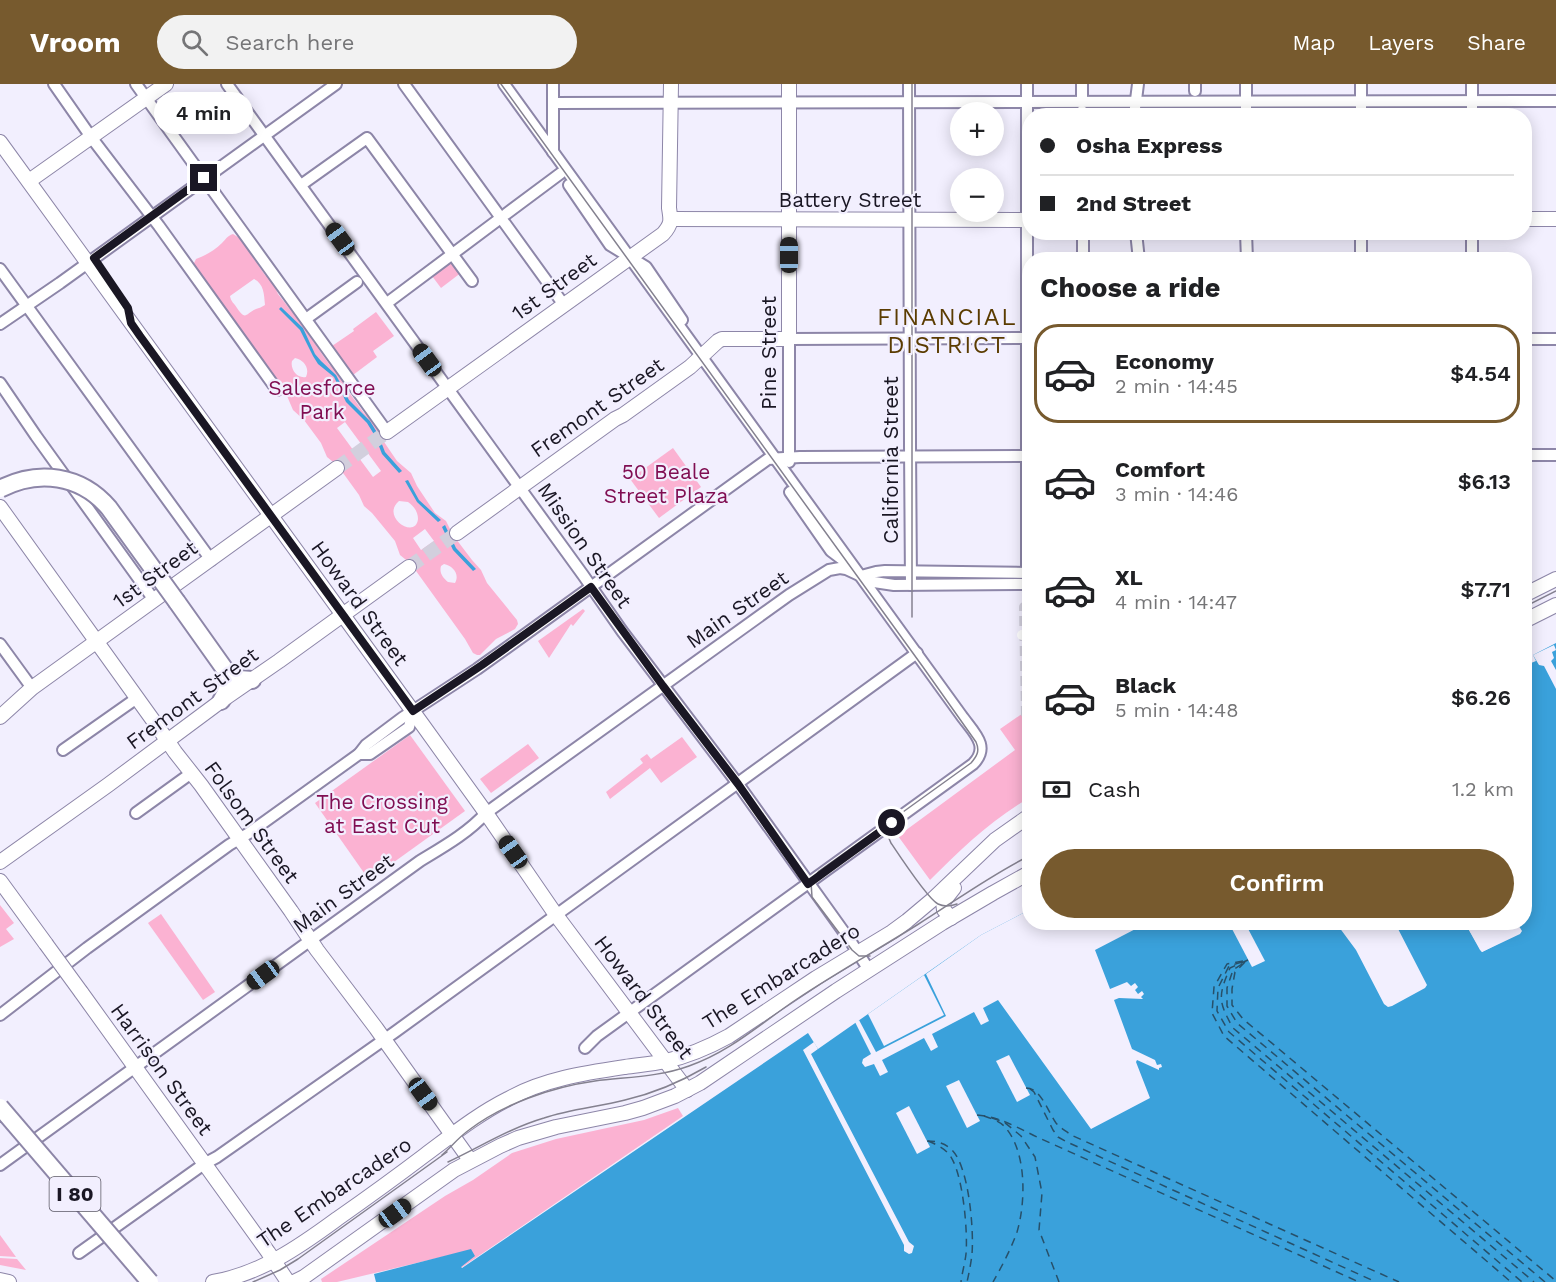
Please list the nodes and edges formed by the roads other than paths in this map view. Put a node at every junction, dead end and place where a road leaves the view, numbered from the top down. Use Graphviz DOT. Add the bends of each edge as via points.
graph roads {
  1 [pos="54,84"];
  2 [pos="136,84"];
  3 [pos="166,84"];
  4 [pos="227,84"];
  5 [pos="336,84"];
  6 [pos="404,84"];
  7 [pos="553,84"];
  8 [pos="671,84"];
  9 [pos="789,84"];
  10 [pos="909,84"];
  11 [pos="1027,84"];
  12 [pos="1082,84"];
  13 [pos="1138,84"];
  14 [pos="1246,84"];
  15 [pos="1361,84"];
  16 [pos="1472,84"];
  17 [pos="506,86"];
  18 [pos="323,87"];
  19 [pos="146,98"];
  20 [pos="1246,101"];
  21 [pos="1361,101"];
  22 [pos="1472,101"];
  23 [pos="1556,101"];
  24 [pos="909,102"];
  25 [pos="1027,102"];
  26 [pos="1136,102"];
  27 [pos="553,103"];
  28 [pos="671,103"];
  29 [pos="789,103"];
  30 [pos="1027,108"];
  31 [pos="1068,108"];
  32 [pos="1082,108"];
  33 [pos="1096,108"];
  34 [pos="1135,108"];
  35 [pos="1246,108"];
  36 [pos="1361,108"];
  37 [pos="1472,108"];
  38 [pos="553,118"];
  39 [pos="533,124"];
  40 [pos="265,135"];
  41 [pos="91,137"];
  42 [pos="0,142"];
  43 [pos="553,152"];
  44 [pos="561,173"];
  45 [pos="204,178"];
  46 [pos="29,181"];
  47 [pos="301,185"];
  48 [pos="152,216"];
  49 [pos="671,219"];
  50 [pos="1532,219"];
  51 [pos="1556,219"];
  52 [pos="909,220"];
  53 [pos="1022,220"];
  54 [pos="789,221"];
  55 [pos="452,254"];
  56 [pos="630,258"];
  57 [pos="91,260"];
  58 [pos="0,269"];
  59 [pos="472,281"];
  60 [pos="357,282"];
  61 [pos="387,303"];
  62 [pos="26,305"];
  63 [pos="564,305"];
  64 [pos="310,316"];
  65 [pos="0,324"];
  66 [pos="1022,338"];
  67 [pos="789,339"];
  68 [pos="910,339"];
  69 [pos="1532,339"];
  70 [pos="1556,339"];
  71 [pos="700,356"];
  72 [pos="0,383"];
  73 [pos="448,388"];
  74 [pos="277,390"];
  75 [pos="387,432"];
  76 [pos="1532,455"];
  77 [pos="1556,455"];
  78 [pos="910,456"];
  79 [pos="1022,456"];
  80 [pos="774,457"];
  81 [pos="789,457"];
  82 [pos="337,468"];
  83 [pos="788,478"];
  84 [pos="520,488"];
  85 [pos="0,489"];
  86 [pos="1,511"];
  87 [pos="271,516"];
  88 [pos="457,533"];
  89 [pos="211,560"];
  90 [pos="409,567"];
  91 [pos="910,572"];
  92 [pos="861,576"];
  93 [pos="1022,578"];
  94 [pos="1022,578"];
  95 [pos="1556,579"];
  96 [pos="911,585"];
  97 [pos="591,587"];
  98 [pos="1532,592"];
  99 [pos="154,600"];
  100 [pos="1556,605"];
  101 [pos="342,615"];
  102 [pos="1532,617"];
  103 [pos="97,642"];
  104 [pos="0,644"];
  105 [pos="917,653"];
  106 [pos="226,671"];
  107 [pos="252,680"];
  108 [pos="663,686"];
  109 [pos="32,688"];
  110 [pos="137,698"];
  111 [pos="221,701"];
  112 [pos="0,710"];
  113 [pos="413,711"];
  114 [pos="0,717"];
  115 [pos="167,740"];
  116 [pos="63,750"];
  117 [pos="190,774"];
  118 [pos="738,784"];
  119 [pos="136,813"];
  120 [pos="486,813"];
  121 [pos="1022,821"];
  122 [pos="239,839"];
  123 [pos="0,862"];
  124 [pos="970,864"];
  125 [pos="1022,877"];
  126 [pos="0,881"];
  127 [pos="808,884"];
  128 [pos="951,891"];
  129 [pos="965,910"];
  130 [pos="556,915"];
  131 [pos="951,918"];
  132 [pos="311,941"];
  133 [pos="857,952"];
  134 [pos="869,970"];
  135 [pos="630,1012"];
  136 [pos="0,1015"];
  137 [pos="384,1040"];
  138 [pos="585,1048"];
  139 [pos="666,1061"];
  140 [pos="135,1067"];
  141 [pos="687,1090"];
  142 [pos="0,1107"];
  143 [pos="0,1113"];
  144 [pos="452,1135"];
  145 [pos="470,1161"];
  146 [pos="204,1164"];
  147 [pos="0,1165"];
  148 [pos="79,1253"];
  149 [pos="274,1260"];
  150 [pos="0,1280"];
  151 [pos="9,1282"];
  152 [pos="145,1282"];
  153 [pos="150,1282"];
  154 [pos="213,1282"];
  155 [pos="288,1282"];
  156 [pos="294,1282"];
  1 -- 41 [label="street"];
  2 -- 19 [label="street"];
  3 -- 19 [label="main road"];
  4 -- 40 [label="street, Mission Street"];
  5 -- 18 [label="street"];
  6 -- 63 [label="street"];
  7 -- 27 [label="street"];
  8 -- 28 [label="main road"];
  9 -- 29 [label="main road, Pine Street"];
  10 -- 24 [label="street, California Street"];
  11 -- 25 [label="street"];
  12 -- 32 [label="street"];
  13 -- 26 [label="street"];
  14 -- 20 [label="street"];
  15 -- 21 [label="street"];
  16 -- 22 [label="street"];
  17 -- 39 [label="street"];
  18 -- 40 [label="street"];
  19 -- 41 [label="main road"];
  19 -- 45 [label="street"];
  20 -- 21 [label="street"];
  20 -- 26 [label="street"];
  20 -- 35 [label="street"];
  21 -- 22 [label="street"];
  21 -- 36 [label="street"];
  22 -- 23 [label="street"];
  22 -- 37 [label="street"];
  24 -- 25 [label="street"];
  24 -- 29 [label="street"];
  24 -- 52 [label="street, California Street"];
  25 -- 30 [label="street"];
  25 -- 31 [label="street"];
  26 -- 33 [label="street"];
  26 -- 34 [label="street"];
  27 -- 28 [label="street"];
  27 -- 38 [label="street"];
  28 -- 29 [label="street"];
  28 -- 49 [label="main road"];
  29 -- 54 [label="main road, Pine Street"];
  38 -- 39 [label="street"];
  38 -- 43 [label="street"];
  39 -- 43 [label="street"];
  40 -- 45 [label="street"];
  40 -- 47 [label="street, Mission Street"];
  41 -- 46 [label="main road"];
  41 -- 48 [label="street"];
  42 -- 46 [label="main road, Howard Street"];
  43 -- 44 [label="street"];
  43 -- 56 [label="street"];
  44 -- 55 [label="street"];
  44 -- 56 [label="street" via="610,245"];
  45 -- 48 [label="street"];
  45 -- 75 [label="street"];
  46 -- 57 [label="main road, Howard Street"];
  47 -- 55 [label="street" via="367,138"];
  47 -- 61 [label="street, Mission Street"];
  48 -- 57 [label="street"];
  48 -- 74 [label="street"];
  49 -- 54 [label="main road, Battery Street"];
  49 -- 56 [label="main road, 1st Street" via="663,234"];
  50 -- 51 [label="main road"];
  52 -- 53 [label="main road, Battery Street"];
  52 -- 54 [label="main road, Battery Street"];
  52 -- 68 [label="street, California Street"];
  54 -- 67 [label="main road, Pine Street"];
  55 -- 59 [label="street"];
  55 -- 61 [label="street"];
  56 -- 63 [label="main road, 1st Street"];
  56 -- 71 [label="street" via="652,275"];
  57 -- 62 [label="street"];
  57 -- 87 [label="main road, Howard Street" via="131,323"];
  58 -- 62 [label="street"];
  60 -- 64 [label="street"];
  61 -- 73 [label="street, Mission Street"];
  62 -- 65 [label="street"];
  62 -- 89 [label="street"];
  63 -- 73 [label="main road, 1st Street"];
  66 -- 68 [label="street"];
  67 -- 68 [label="street"];
  67 -- 71 [label="main road, Fremont Street" via="722,339"];
  67 -- 81 [label="street, Pine Street"];
  68 -- 78 [label="street, California Street"];
  69 -- 70 [label="street"];
  71 -- 80 [label="street"];
  71 -- 84 [label="main road, Fremont Street"];
  72 -- 99 [label="street"];
  73 -- 75 [label="main road, 1st Street"];
  73 -- 84 [label="street, Mission Street"];
  76 -- 77 [label="street"];
  78 -- 79 [label="street"];
  78 -- 81 [label="street"];
  78 -- 91 [label="street, California Street"];
  80 -- 81 [label="street"];
  80 -- 83 [label="street"];
  80 -- 92 [label="street" via="779,476 831,551"];
  80 -- 97 [label="street"];
  81 -- 83 [label="street, Pine Street"];
  82 -- 87 [label="main road, 1st Street"];
  83 -- 92 [label="street"];
  84 -- 88 [label="main road, Fremont Street"];
  84 -- 97 [label="street, Mission Street"];
  85 -- 106 [label="highway, bridge" via="16,481 42,477 67,480 99,497"];
  86 -- 103 [label="main road, Folsom Street"];
  87 -- 89 [label="main road, 1st Street"];
  87 -- 101 [label="main road, Howard Street"];
  89 -- 99 [label="main road, 1st Street"];
  90 -- 101 [label="main road, Fremont Street"];
  91 -- 92 [label="street"];
  91 -- 93 [label="street"];
  91 -- 96 [label="street, California Street"];
  92 -- 96 [label="street, Main Street" via="874,582"];
  92 -- 105 [label="street"];
  92 -- 108 [label="street, Main Street" via="840,568 829,570"];
  94 -- 96 [label="street, Main Street"];
  95 -- 98 [label="main road"];
  97 -- 108 [label="street, Mission Street"];
  97 -- 113 [label="street"];
  99 -- 103 [label="main road, 1st Street"];
  100 -- 102 [label="main road"];
  101 -- 107 [label="main road, Fremont Street"];
  101 -- 113 [label="main road, Howard Street"];
  103 -- 109 [label="main road, 1st Street"];
  103 -- 110 [label="main road, Folsom Street"];
  104 -- 109 [label="street"];
  105 -- 118 [label="street"];
  105 -- 127 [label="street" via="977,737 981,755"];
  106 -- 107 [label="highway" via="239,679"];
  106 -- 111 [label="highway" via="227,690"];
  107 -- 111 [label="main road, Fremont Street"];
  108 -- 118 [label="street, Mission Street"];
  108 -- 120 [label="street, Main Street"];
  109 -- 112 [label="main road"];
  109 -- 114 [label="main road, 1st Street"];
  110 -- 115 [label="main road, Folsom Street"];
  110 -- 116 [label="street"];
  111 -- 115 [label="main road, Fremont Street"];
  113 -- 120 [label="main road, Howard Street"];
  113 -- 122 [label="street"];
  115 -- 117 [label="main road, Folsom Street"];
  115 -- 123 [label="main road, Fremont Street"];
  117 -- 119 [label="street"];
  117 -- 122 [label="main road, Folsom Street"];
  118 -- 127 [label="street, Mission Street"];
  118 -- 130 [label="street"];
  120 -- 130 [label="main road, Howard Street"];
  120 -- 132 [label="street, Main Street" via="449,844"];
  121 -- 124 [label="main road, The Embarcadero"];
  122 -- 132 [label="main road, Folsom Street"];
  122 -- 136 [label="street"];
  124 -- 128 [label="main road"];
  124 -- 133 [label="main road, The Embarcadero" via="915,915"];
  125 -- 129 [label="main road, The Embarcadero"];
  126 -- 140 [label="main road, Harrison Street, bridge"];
  127 -- 133 [label="street, Mission Street"];
  127 -- 135 [label="street"];
  128 -- 129 [label="main road" via="948,899 952,908"];
  128 -- 131 [label="main road" via="943,905"];
  129 -- 131 [label="main road, The Embarcadero"];
  130 -- 135 [label="main road, Howard Street"];
  130 -- 137 [label="street"];
  131 -- 134 [label="main road, The Embarcadero"];
  132 -- 137 [label="main road, Folsom Street"];
  132 -- 140 [label="street, Main Street"];
  133 -- 134 [label="street, Mission Street"];
  133 -- 139 [label="main road, The Embarcadero" via="729,1036"];
  134 -- 141 [label="main road, The Embarcadero"];
  135 -- 138 [label="street"];
  135 -- 139 [label="main road, Howard Street"];
  137 -- 144 [label="main road, Folsom Street"];
  137 -- 146 [label="street"];
  139 -- 141 [label="main road, Howard Street"];
  139 -- 144 [label="main road, The Embarcadero" via="539,1085 496,1105"];
  140 -- 146 [label="main road, Harrison Street"];
  140 -- 147 [label="street, Main Street"];
  141 -- 145 [label="main road, The Embarcadero" via="625,1113 527,1135"];
  142 -- 153 [label="highway, I 80, bridge"];
  143 -- 152 [label="highway, I 80, bridge"];
  144 -- 145 [label="main road, Folsom Street"];
  144 -- 149 [label="main road, The Embarcadero" via="302,1245"];
  145 -- 156 [label="main road, The Embarcadero"];
  146 -- 148 [label="street"];
  146 -- 149 [label="main road, Harrison Street"];
  149 -- 154 [label="main road, The Embarcadero"];
  149 -- 155 [label="main road, Harrison Street"];
  150 -- 151 [label="main road"];
}
